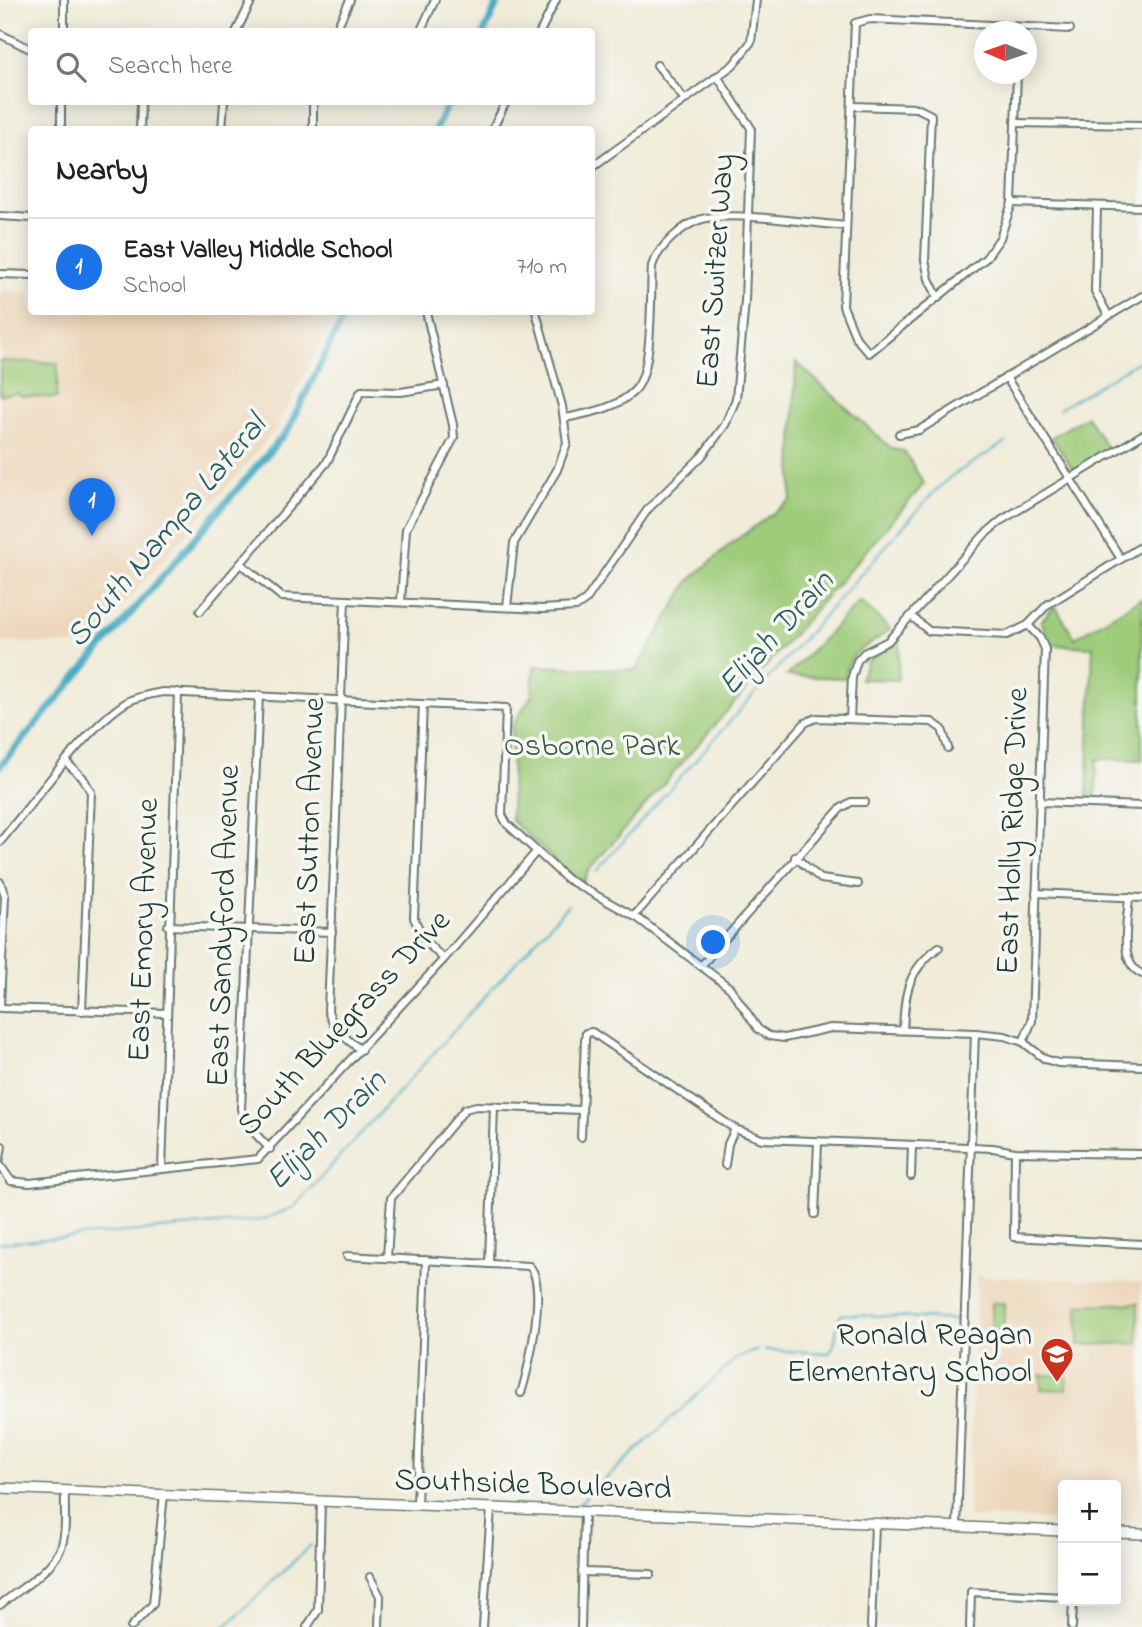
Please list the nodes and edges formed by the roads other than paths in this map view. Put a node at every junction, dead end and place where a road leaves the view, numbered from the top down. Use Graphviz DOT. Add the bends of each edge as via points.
graph roads {
  1 [pos="64,0"];
  2 [pos="252,0"];
  3 [pos="350,0"];
  4 [pos="435,0"];
  5 [pos="556,0"];
  6 [pos="757,0"];
  7 [pos="974,25"];
  8 [pos="64,28"];
  9 [pos="238,28"];
  10 [pos="337,28"];
  11 [pos="422,28"];
  12 [pos="542,28"];
  13 [pos="1037,28"];
  14 [pos="1070,29"];
  15 [pos="0,34"];
  16 [pos="28,48"];
  17 [pos="657,65"];
  18 [pos="717,76"];
  19 [pos="1017,84"];
  20 [pos="684,100"];
  21 [pos="61,105"];
  22 [pos="141,105"];
  23 [pos="224,105"];
  24 [pos="313,105"];
  25 [pos="504,105"];
  26 [pos="852,106"];
  27 [pos="1015,123"];
  28 [pos="1142,125"];
  29 [pos="61,126"];
  30 [pos="140,126"];
  31 [pos="222,126"];
  32 [pos="313,126"];
  33 [pos="494,126"];
  34 [pos="595,165"];
  35 [pos="1012,203"];
  36 [pos="1097,207"];
  37 [pos="1142,207"];
  38 [pos="0,216"];
  39 [pos="28,218"];
  40 [pos="748,219"];
  41 [pos="846,226"];
  42 [pos="0,274"];
  43 [pos="28,275"];
  44 [pos="1142,296"];
  45 [pos="938,298"];
  46 [pos="426,315"];
  47 [pos="537,315"];
  48 [pos="1108,315"];
  49 [pos="1006,377"];
  50 [pos="444,385"];
  51 [pos="565,418"];
  52 [pos="899,434"];
  53 [pos="1142,435"];
  54 [pos="1071,478"];
  55 [pos="1142,546"];
  56 [pos="1121,559"];
  57 [pos="241,564"];
  58 [pos="345,601"];
  59 [pos="401,601"];
  60 [pos="507,607"];
  61 [pos="200,611"];
  62 [pos="911,616"];
  63 [pos="1028,625"];
  64 [pos="177,692"];
  65 [pos="259,695"];
  66 [pos="341,702"];
  67 [pos="423,704"];
  68 [pos="850,719"];
  69 [pos="948,747"];
  70 [pos="66,763"];
  71 [pos="865,802"];
  72 [pos="1040,802"];
  73 [pos="1142,806"];
  74 [pos="0,842"];
  75 [pos="536,852"];
  76 [pos="795,857"];
  77 [pos="0,882"];
  78 [pos="858,884"];
  79 [pos="1036,893"];
  80 [pos="1129,897"];
  81 [pos="1142,898"];
  82 [pos="634,916"];
  83 [pos="168,926"];
  84 [pos="250,929"];
  85 [pos="332,932"];
  86 [pos="939,947"];
  87 [pos="444,959"];
  88 [pos="701,966"];
  89 [pos="1142,974"];
  90 [pos="0,1006"];
  91 [pos="82,1011"];
  92 [pos="166,1013"];
  93 [pos="902,1030"];
  94 [pos="975,1033"];
  95 [pos="1023,1042"];
  96 [pos="361,1049"];
  97 [pos="1142,1066"];
  98 [pos="494,1106"];
  99 [pos="582,1110"];
  100 [pos="735,1129"];
  101 [pos="581,1138"];
  102 [pos="818,1142"];
  103 [pos="2,1146"];
  104 [pos="912,1146"];
  105 [pos="972,1148"];
  106 [pos="270,1149"];
  107 [pos="1015,1152"];
  108 [pos="1142,1154"];
  109 [pos="0,1158"];
  110 [pos="0,1165"];
  111 [pos="725,1165"];
  112 [pos="162,1169"];
  113 [pos="911,1176"];
  114 [pos="815,1214"];
  115 [pos="1142,1244"];
  116 [pos="347,1256"];
  117 [pos="387,1258"];
  118 [pos="426,1260"];
  119 [pos="489,1264"];
  120 [pos="521,1392"];
  121 [pos="0,1488"];
  122 [pos="65,1491"];
  123 [pos="164,1494"];
  124 [pos="321,1502"];
  125 [pos="417,1505"];
  126 [pos="491,1508"];
  127 [pos="584,1512"];
  128 [pos="875,1524"];
  129 [pos="957,1527"];
  130 [pos="1058,1531"];
  131 [pos="1121,1533"];
  132 [pos="1142,1534"];
  133 [pos="582,1572"];
  134 [pos="651,1574"];
  135 [pos="370,1577"];
  136 [pos="1058,1597"];
  137 [pos="0,1605"];
  138 [pos="1073,1606"];
  139 [pos="131,1627"];
  140 [pos="307,1627"];
  141 [pos="379,1627"];
  142 [pos="483,1627"];
  143 [pos="581,1627"];
  144 [pos="871,1627"];
  145 [pos="970,1627"];
  146 [pos="1072,1627"];
  1 -- 8 [label="street"];
  2 -- 9 [label="street"];
  3 -- 10 [label="street"];
  4 -- 11 [label="street"];
  5 -- 12 [label="street"];
  6 -- 18 [label="street" via="751,42 733,65"];
  7 -- 26 [label="street" via="870,19 855,23"];
  13 -- 14 [label="street"];
  15 -- 16 [label="street"];
  17 -- 20 [label="street"];
  18 -- 20 [label="street"];
  18 -- 40 [label="street, East Switzer Way" via="751,128"];
  19 -- 27 [label="street"];
  20 -- 34 [label="street"];
  21 -- 29 [label="street"];
  22 -- 30 [label="street"];
  23 -- 31 [label="street"];
  24 -- 32 [label="street"];
  25 -- 33 [label="street"];
  26 -- 41 [label="street"];
  26 -- 45 [label="street" via="917,108 931,115 925,260"];
  27 -- 28 [label="street"];
  27 -- 35 [label="street"];
  35 -- 36 [label="street"];
  35 -- 45 [label="street" via="1000,238 986,258"];
  36 -- 37 [label="street"];
  36 -- 48 [label="street" via="1096,291"];
  38 -- 39 [label="street"];
  40 -- 41 [label="street"];
  40 -- 51 [label="street" via="706,218 665,244 652,266 647,353 640,384 621,401 599,411"];
  40 -- 60 [label="street, East Switzer Way" via="740,379 725,425 702,456 648,509 586,600 564,609"];
  41 -- 45 [label="street" via="843,306 856,338 869,353"];
  42 -- 43 [label="street"];
  44 -- 48 [label="street"];
  46 -- 50 [label="street"];
  47 -- 51 [label="street"];
  48 -- 49 [label="street"];
  49 -- 52 [label="street" via="919,430"];
  49 -- 54 [label="street"];
  50 -- 57 [label="street" via="401,392 361,391 327,462"];
  50 -- 59 [label="street" via="454,438 406,529"];
  51 -- 60 [label="street" via="566,453 514,544"];
  53 -- 54 [label="street"];
  54 -- 56 [label="street"];
  54 -- 62 [label="street" via="984,535"];
  55 -- 56 [label="street"];
  56 -- 63 [label="street" via="1047,605"];
  57 -- 58 [label="street, East Switzer Way" via="282,597"];
  57 -- 61 [label="street"];
  58 -- 59 [label="street, East Switzer Way"];
  58 -- 66 [label="street, East Sutton Avenue"];
  59 -- 60 [label="street, East Switzer Way"];
  62 -- 63 [label="street" via="929,631 1007,635"];
  62 -- 68 [label="street" via="888,641 857,661"];
  63 -- 72 [label="street, East Holly Ridge Drive" via="1045,649"];
  64 -- 65 [label="street"];
  64 -- 70 [label="street" via="129,701"];
  64 -- 83 [label="street, East Emory Avenue"];
  65 -- 66 [label="street"];
  65 -- 84 [label="street, East Sandyford Avenue"];
  66 -- 67 [label="street"];
  66 -- 85 [label="street, East Sutton Avenue"];
  67 -- 75 [label="street" via="506,708 502,815"];
  67 -- 87 [label="street" via="414,918 424,940"];
  68 -- 69 [label="street" via="932,722 942,729"];
  68 -- 82 [label="street" via="816,718 805,723"];
  70 -- 74 [label="street"];
  70 -- 91 [label="street" via="91,792"];
  71 -- 76 [label="street" via="851,802 840,809"];
  72 -- 73 [label="street"];
  72 -- 79 [label="street, East Holly Ridge Drive"];
  75 -- 82 [label="street" via="568,878"];
  75 -- 87 [label="street, South Bluegrass Drive"];
  76 -- 78 [label="street" via="821,879"];
  76 -- 88 [label="street"];
  77 -- 90 [label="street" via="5,896"];
  79 -- 80 [label="street"];
  79 -- 95 [label="street, East Holly Ridge Drive" via="1032,1021"];
  80 -- 81 [label="street"];
  80 -- 89 [label="street" via="1126,957 1131,968"];
  82 -- 88 [label="street"];
  83 -- 84 [label="street"];
  83 -- 92 [label="street, East Emory Avenue"];
  84 -- 85 [label="street"];
  84 -- 106 [label="street, East Sandyford Avenue" via="241,1109 246,1125"];
  85 -- 96 [label="street, East Sutton Avenue" via="328,1011 342,1036"];
  86 -- 93 [label="street" via="906,987"];
  87 -- 96 [label="street, South Bluegrass Drive"];
  88 -- 93 [label="street" via="730,988 758,1029 769,1036 784,1038 831,1028"];
  90 -- 91 [label="street"];
  91 -- 92 [label="street"];
  92 -- 112 [label="street, East Emory Avenue"];
  93 -- 94 [label="street"];
  94 -- 95 [label="street"];
  94 -- 105 [label="street"];
  95 -- 97 [label="street" via="1058,1063"];
  96 -- 106 [label="street, South Bluegrass Drive"];
  98 -- 99 [label="street"];
  98 -- 117 [label="street" via="465,1109 391,1198"];
  98 -- 119 [label="street"];
  99 -- 100 [label="street" via="586,1033 599,1033"];
  99 -- 101 [label="street"];
  100 -- 102 [label="street" via="762,1139"];
  100 -- 111 [label="street"];
  102 -- 104 [label="street"];
  102 -- 114 [label="street"];
  103 -- 109 [label="street"];
  104 -- 105 [label="street"];
  104 -- 113 [label="street"];
  105 -- 107 [label="street"];
  105 -- 129 [label="street"];
  106 -- 112 [label="street, South Bluegrass Drive" via="258,1159"];
  107 -- 108 [label="street"];
  107 -- 115 [label="street" via="1014,1237"];
  110 -- 112 [label="street, South Bluegrass Drive" via="10,1181 29,1183"];
  116 -- 117 [label="street"];
  117 -- 118 [label="street"];
  118 -- 119 [label="street"];
  118 -- 125 [label="street"];
  119 -- 120 [label="street" via="529,1266 535,1271 533,1349"];
  121 -- 122 [label="main road, Southside Boulevard"];
  122 -- 123 [label="main road, Southside Boulevard"];
  122 -- 137 [label="street" via="59,1552"];
  123 -- 124 [label="main road, Southside Boulevard"];
  123 -- 139 [label="street" via="153,1604"];
  124 -- 125 [label="main road, Southside Boulevard"];
  124 -- 140 [label="street" via="318,1610"];
  125 -- 126 [label="main road, Southside Boulevard"];
  126 -- 127 [label="main road, Southside Boulevard"];
  126 -- 142 [label="street"];
  127 -- 128 [label="main road, Southside Boulevard"];
  127 -- 133 [label="street"];
  128 -- 129 [label="main road, Southside Boulevard"];
  128 -- 144 [label="street"];
  129 -- 130 [label="main road, Southside Boulevard"];
  131 -- 132 [label="main road"];
  133 -- 134 [label="street"];
  133 -- 143 [label="street"];
  135 -- 141 [label="street" via="380,1596"];
  136 -- 145 [label="street" via="971,1592"];
  138 -- 146 [label="street"];
}
